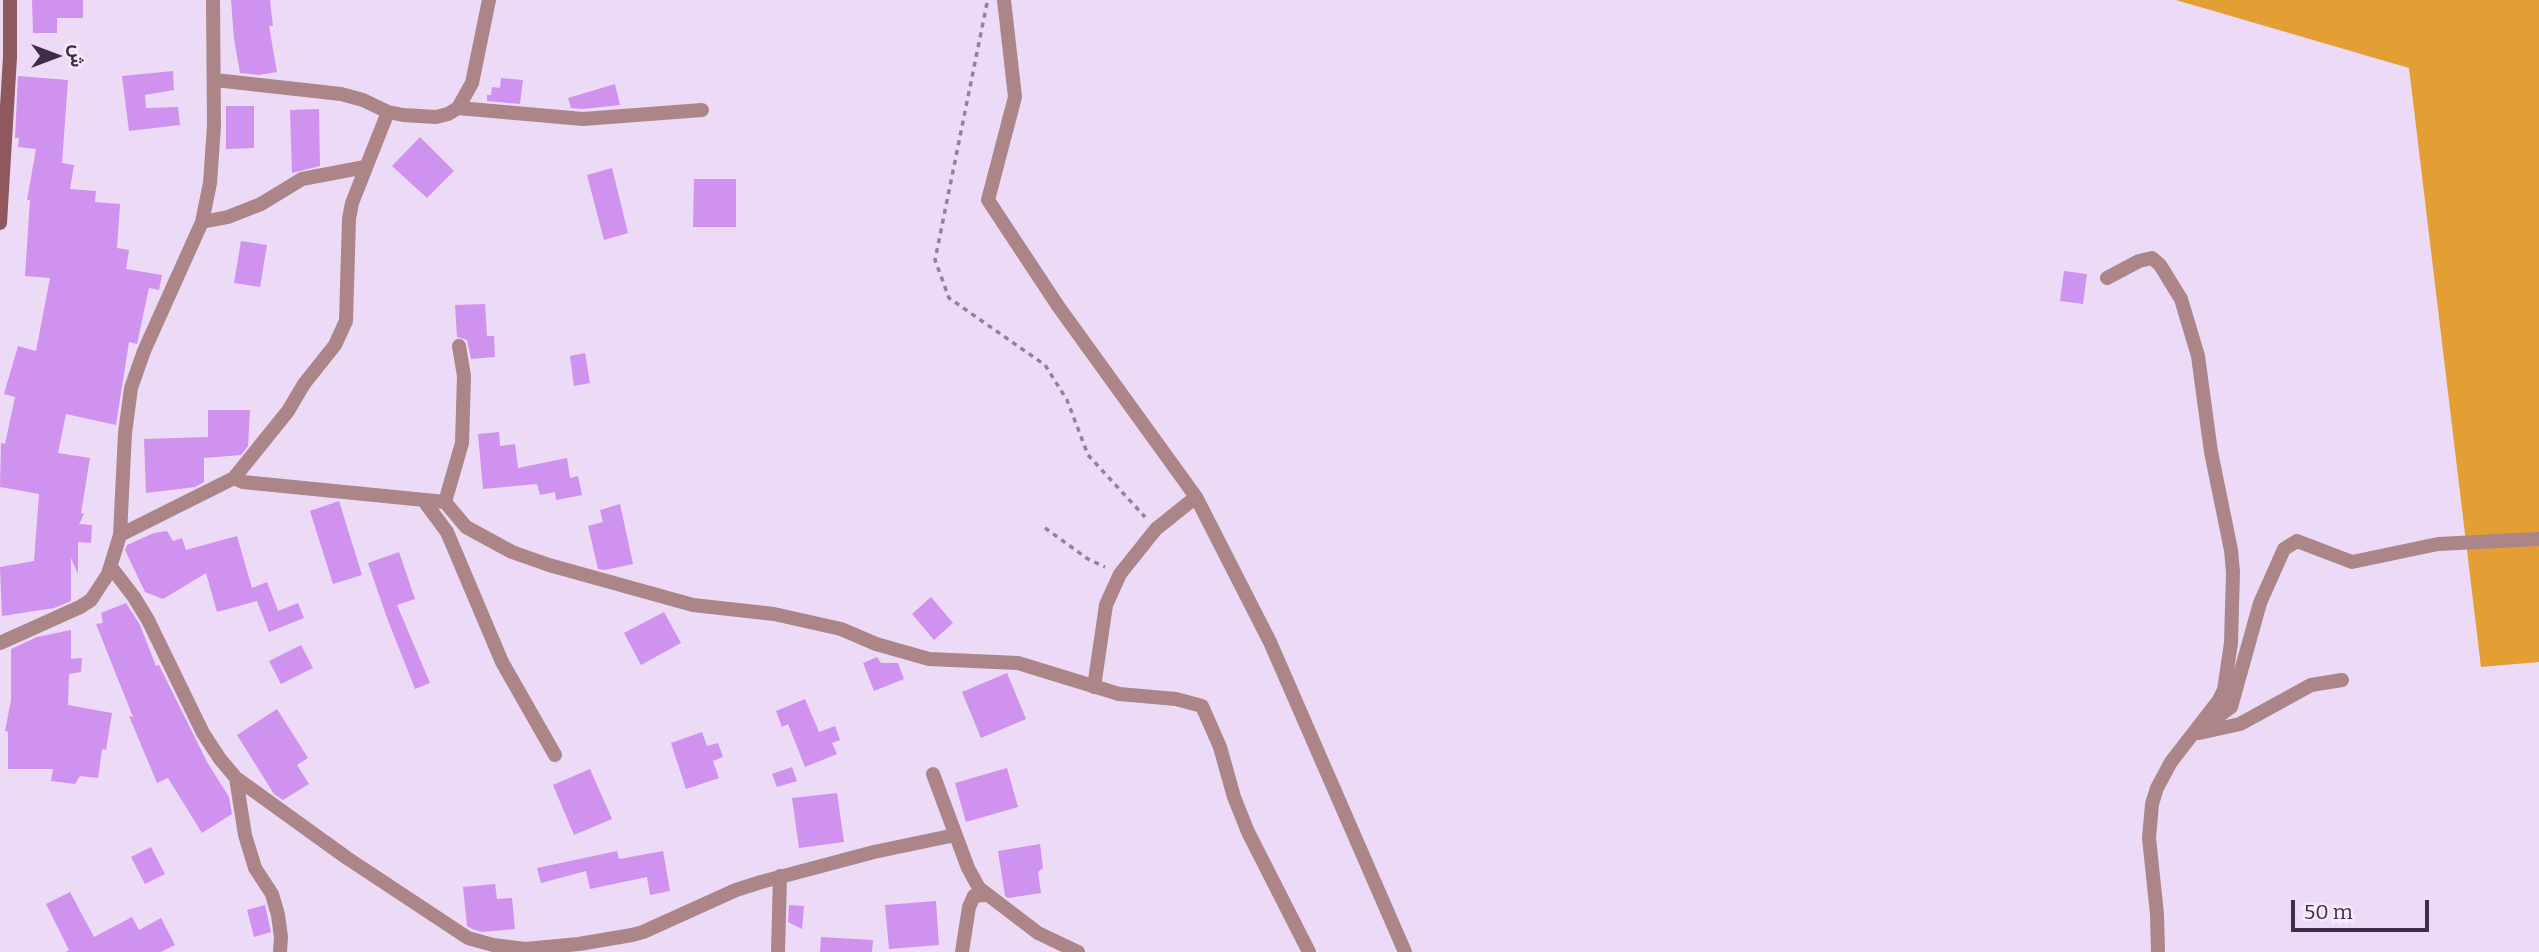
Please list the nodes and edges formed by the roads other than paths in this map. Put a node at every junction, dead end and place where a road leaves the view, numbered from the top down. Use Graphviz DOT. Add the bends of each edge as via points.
graph roads {
  1 [pos="10,0"];
  2 [pos="213,0"];
  3 [pos="489,0"];
  4 [pos="1004,0"];
  5 [pos="215,80"];
  6 [pos="458,108"];
  7 [pos="702,110"];
  8 [pos="388,112"];
  9 [pos="2,150"];
  10 [pos="365,167"];
  11 [pos="202,222"];
  12 [pos="0,223"];
  13 [pos="2108,278"];
  14 [pos="459,346"];
  15 [pos="234,478"];
  16 [pos="1196,497"];
  17 [pos="424,500"];
  18 [pos="445,502"];
  19 [pos="120,535"];
  20 [pos="2539,539"];
  21 [pos="111,567"];
  22 [pos="0,643"];
  23 [pos="2342,680"];
  24 [pos="1094,687"];
  25 [pos="2191,735"];
  26 [pos="555,755"];
  27 [pos="933,774"];
  28 [pos="236,778"];
  29 [pos="955,835"];
  30 [pos="780,876"];
  31 [pos="985,895"];
  32 [pos="279,952"];
  33 [pos="778,952"];
  34 [pos="962,952"];
  35 [pos="1078,952"];
  36 [pos="1309,952"];
  37 [pos="1405,952"];
  38 [pos="2158,952"];
  1 -- 9 [label="main road"];
  2 -- 5 [label="street"];
  3 -- 6 [label="street" via="472,83"];
  4 -- 16 [label="street" via="1015,97 988,200"];
  5 -- 8 [label="street" via="341,94"];
  5 -- 11 [label="street" via="211,173"];
  6 -- 7 [label="street" via="583,118"];
  6 -- 8 [label="street" via="436,117"];
  8 -- 10 [label="street"];
  9 -- 12 [label="main road"];
  10 -- 11 [label="street" via="302,179 261,204"];
  10 -- 15 [label="street" via="349,219 346,321 335,345 288,411"];
  11 -- 19 [label="street" via="131,388"];
  13 -- 25 [label="street" via="2146,258 2156,261 2183,306 2201,371 2214,474 2231,550 2232,625 2224,690"];
  14 -- 18 [label="street" via="464,376 461,443"];
  15 -- 17 [label="street"];
  15 -- 19 [label="street"];
  16 -- 24 [label="street" via="1156,529 1119,574 1106,605"];
  16 -- 37 [label="street" via="1270,642"];
  17 -- 18 [label="street"];
  17 -- 26 [label="street" via="447,531 502,662"];
  18 -- 24 [label="street" via="466,527 512,552 560,568 693,605 774,614 841,629 929,659 1018,663"];
  19 -- 21 [label="street"];
  20 -- 25 [label="street" via="2438,544 2352,562 2297,541 2284,550 2260,603 2231,708"];
  21 -- 22 [label="street" via="91,600"];
  21 -- 28 [label="street" via="148,620 203,733"];
  23 -- 25 [label="street" via="2311,685 2240,724"];
  24 -- 36 [label="street" via="1202,706 1248,832"];
  25 -- 38 [label="street" via="2163,776 2152,804 2149,838"];
  27 -- 29 [label="street"];
  28 -- 30 [label="street" via="468,938 493,945 525,949 632,935"];
  28 -- 32 [label="street" via="255,868 272,894 278,915"];
  29 -- 30 [label="street"];
  29 -- 31 [label="street" via="974,883"];
  30 -- 33 [label="street"];
  31 -- 34 [label="street" via="974,896 969,907"];
  31 -- 35 [label="street" via="1046,938"];
}
